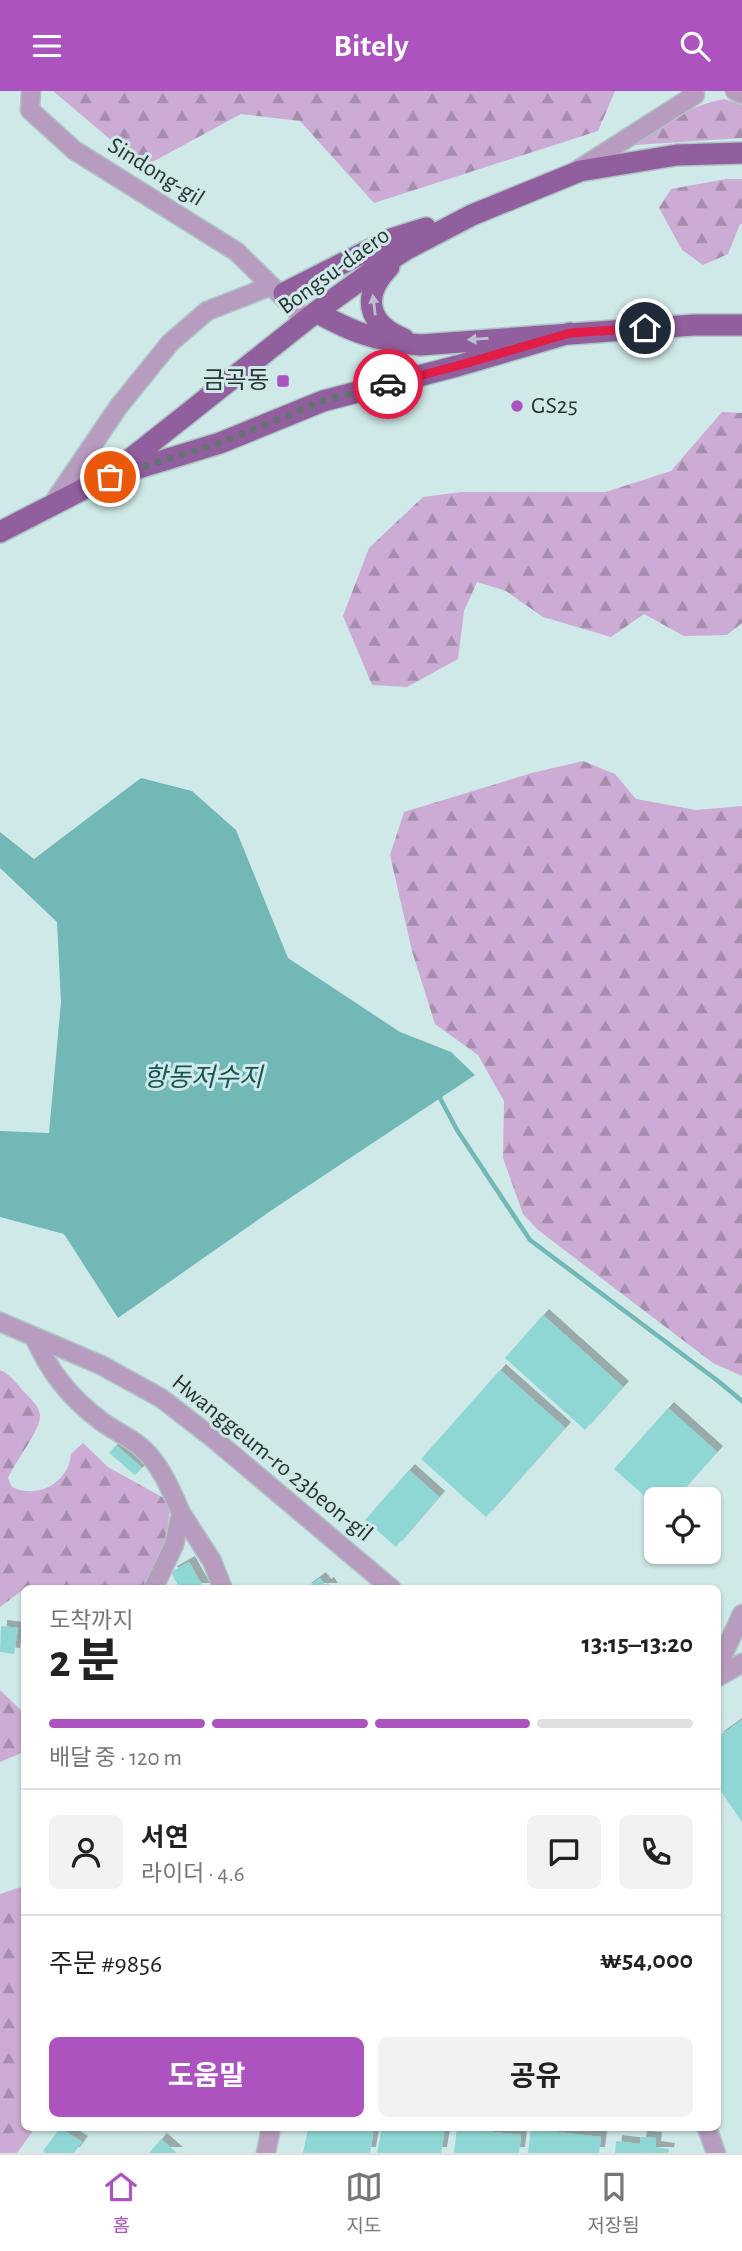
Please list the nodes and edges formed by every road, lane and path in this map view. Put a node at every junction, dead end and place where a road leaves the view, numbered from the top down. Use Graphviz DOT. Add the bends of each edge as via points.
graph roads {
  1 [pos="31,91"];
  2 [pos="735,91"];
  3 [pos="698,92"];
  4 [pos="742,94"];
  5 [pos="742,153"];
  6 [pos="573,174"];
  7 [pos="472,215"];
  8 [pos="405,250"];
  9 [pos="277,290"];
  10 [pos="311,317"];
  11 [pos="742,325"];
  12 [pos="570,333"];
  13 [pos="420,345"];
  14 [pos="487,357"];
  15 [pos="110,477"];
  16 [pos="51,506"];
  17 [pos="0,532"];
  18 [pos="0,1322"];
  19 [pos="34,1336"];
  20 [pos="181,1513"];
  21 [pos="155,1585"];
  22 [pos="221,1585"];
  23 [pos="387,1585"];
  24 [pos="741,1618"];
  25 [pos="721,1660"];
  26 [pos="742,1663"];
  27 [pos="721,1675"];
  28 [pos="270,2131"];
  29 [pos="708,2131"];
  30 [pos="266,2153"];
  31 [pos="716,2153"];
  1 -- 9 [label="street, Sindong-gil" via="30,110 74,150 237,251"];
  2 -- 4 [label="street"];
  3 -- 6 [label="street"];
  5 -- 6 [label="main road, Bongsu-daero" via="677,155"];
  6 -- 7 [label="main road, Bongsu-daero"];
  7 -- 8 [label="main road, Bongsu-daero"];
  7 -- 9 [label="main road" via="391,239"];
  8 -- 10 [label="main road, Bongsu-daero"];
  13 -- 8 [label="main road, one-way" via="386,331 373,310 372,291"];
  9 -- 10 [label="street"];
  9 -- 16 [label="street" via="207,311 170,343 119,406"];
  10 -- 13 [label="main road" via="388,342"];
  10 -- 14 [label="main road" via="346,339 388,351"];
  10 -- 15 [label="main road, Bongsu-daero"];
  11 -- 12 [label="main road"];
  12 -- 13 [label="main road, one-way"];
  12 -- 14 [label="main road"];
  14 -- 15 [label="main road" via="323,401 220,443"];
  15 -- 16 [label="main road, Bongsu-daero"];
  16 -- 17 [label="main road, Bongsu-daero"];
  18 -- 19 [label="street, Hwanggeum-ro 23beon-gil"];
  19 -- 20 [label="street" via="52,1374 73,1397 153,1460"];
  19 -- 23 [label="street, Hwanggeum-ro 23beon-gil" via="161,1398"];
  20 -- 21 [label="street" via="174,1545"];
  20 -- 22 [label="street" via="212,1561"];
  24 -- 25 [label="street"];
  26 -- 27 [label="street"];
  28 -- 30 [label="street"];
  29 -- 31 [label="street"];
}
